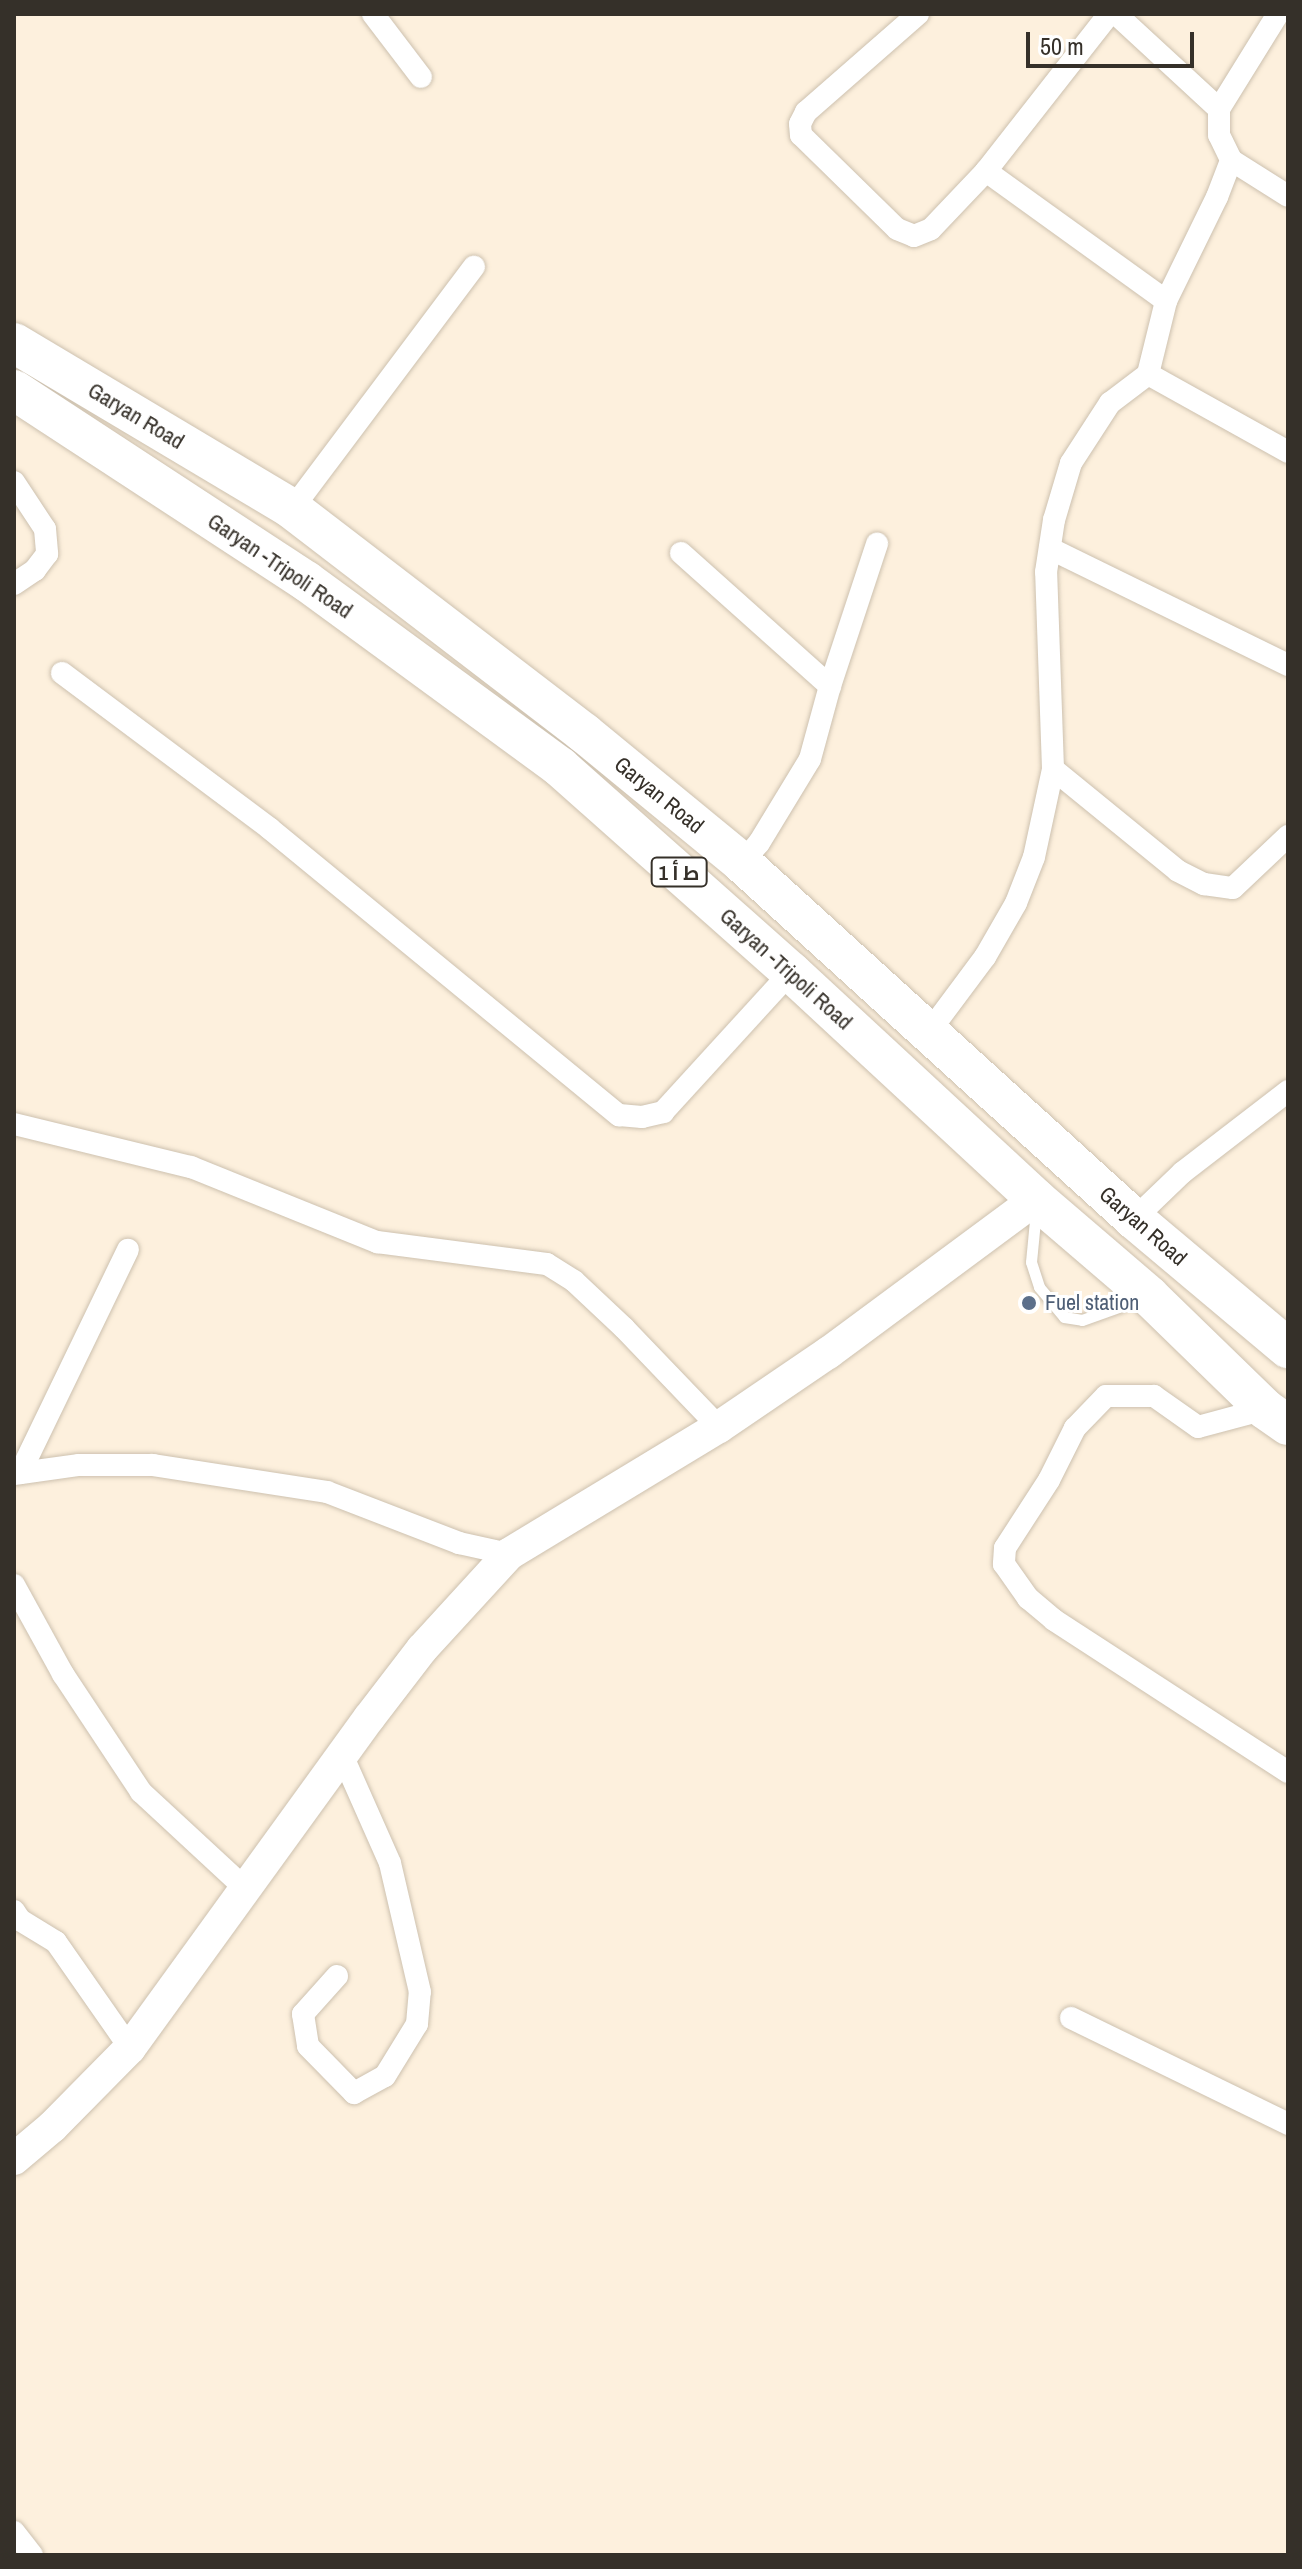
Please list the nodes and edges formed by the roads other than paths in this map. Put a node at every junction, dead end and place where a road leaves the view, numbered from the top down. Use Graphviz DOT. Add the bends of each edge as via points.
graph roads {
  1 [pos="373,14"];
  2 [pos="918,14"];
  3 [pos="1109,14"];
  4 [pos="1116,14"];
  5 [pos="1278,14"];
  6 [pos="421,77"];
  7 [pos="1219,109"];
  8 [pos="1231,160"];
  9 [pos="986,171"];
  10 [pos="1288,196"];
  11 [pos="474,267"];
  12 [pos="1166,301"];
  13 [pos="14,343"];
  14 [pos="1148,374"];
  15 [pos="14,390"];
  16 [pos="1288,452"];
  17 [pos="14,482"];
  18 [pos="292,509"];
  19 [pos="877,544"];
  20 [pos="1051,549"];
  21 [pos="681,553"];
  22 [pos="14,584"];
  23 [pos="1288,665"];
  24 [pos="62,673"];
  25 [pos="830,686"];
  26 [pos="1053,769"];
  27 [pos="1288,836"];
  28 [pos="742,863"];
  29 [pos="791,972"];
  30 [pos="929,1032"];
  31 [pos="1288,1091"];
  32 [pos="14,1124"];
  33 [pos="1036,1199"];
  34 [pos="1134,1219"];
  35 [pos="128,1250"];
  36 [pos="1149,1296"];
  37 [pos="1288,1348"];
  38 [pos="1276,1417"];
  39 [pos="719,1427"];
  40 [pos="17,1473"];
  41 [pos="509,1554"];
  42 [pos="14,1585"];
  43 [pos="343,1757"];
  44 [pos="1288,1772"];
  45 [pos="248,1891"];
  46 [pos="14,1911"];
  47 [pos="337,1976"];
  48 [pos="1071,2018"];
  49 [pos="130,2048"];
  50 [pos="1288,2124"];
  51 [pos="14,2159"];
  52 [pos="14,2532"];
  53 [pos="32,2555"];
  1 -- 6 [label="street"];
  2 -- 9 [label="street" via="806,112 801,135 897,229 914,236 931,229"];
  3 -- 9 [label="street"];
  4 -- 7 [label="street"];
  5 -- 7 [label="street"];
  7 -- 8 [label="street" via="1219,135"];
  8 -- 10 [label="street"];
  8 -- 12 [label="street"];
  9 -- 12 [label="street"];
  11 -- 18 [label="street"];
  12 -- 14 [label="street"];
  13 -- 18 [label="highway, Garyan Road / ط أ 1"];
  14 -- 16 [label="street"];
  14 -- 20 [label="street" via="1110,403 1071,463"];
  15 -- 29 [label="highway, Garyan -Tripoli Road / ط أ 1" via="306,581 560,767"];
  17 -- 22 [label="street" via="45,529 47,554"];
  18 -- 28 [label="highway, Garyan Road / ط أ 1" via="584,733"];
  19 -- 25 [label="street"];
  20 -- 23 [label="street"];
  20 -- 26 [label="street" via="1046,622"];
  21 -- 25 [label="street"];
  24 -- 29 [label="street" via="269,828 619,1115 663,1112"];
  25 -- 28 [label="street" via="810,759"];
  26 -- 27 [label="street" via="1178,871 1204,884 1233,888"];
  26 -- 30 [label="street" via="1034,857 1016,903 985,957"];
  28 -- 30 [label="highway, Garyan Road / ط أ 1"];
  29 -- 33 [label="highway, Garyan -Tripoli Road / ط أ 1"];
  30 -- 34 [label="highway, Garyan Road / ط أ 1"];
  31 -- 34 [label="street" via="1183,1172"];
  32 -- 39 [label="street" via="191,1167 377,1242 547,1264 574,1281 624,1328"];
  33 -- 36 [label="highway, Garyan -Tripoli Road / ط أ 1"];
  33 -- 36 [label="lane" via="1031,1262 1039,1287 1064,1317 1082,1320"];
  33 -- 39 [label="street"];
  34 -- 37 [label="highway, Garyan Road / ط أ 1"];
  35 -- 40 [label="street"];
  36 -- 38 [label="highway, Garyan -Tripoli Road / ط أ 1"];
  38 -- 44 [label="street" via="1198,1427 1154,1396 1106,1396 1075,1428 1005,1548 1004,1564 1028,1598 1054,1620"];
  39 -- 41 [label="street"];
  40 -- 41 [label="street" via="79,1465 153,1465 327,1492 459,1543"];
  41 -- 43 [label="street" via="422,1649"];
  42 -- 45 [label="street" via="63,1674 141,1792"];
  43 -- 45 [label="street"];
  43 -- 47 [label="street" via="390,1863 420,1992 417,2024 385,2076 354,2093 308,2046 303,2014"];
  45 -- 49 [label="street"];
  46 -- 49 [label="street" via="56,1942"];
  48 -- 50 [label="street"];
  49 -- 51 [label="street"];
  52 -- 53 [label="street"];
}
